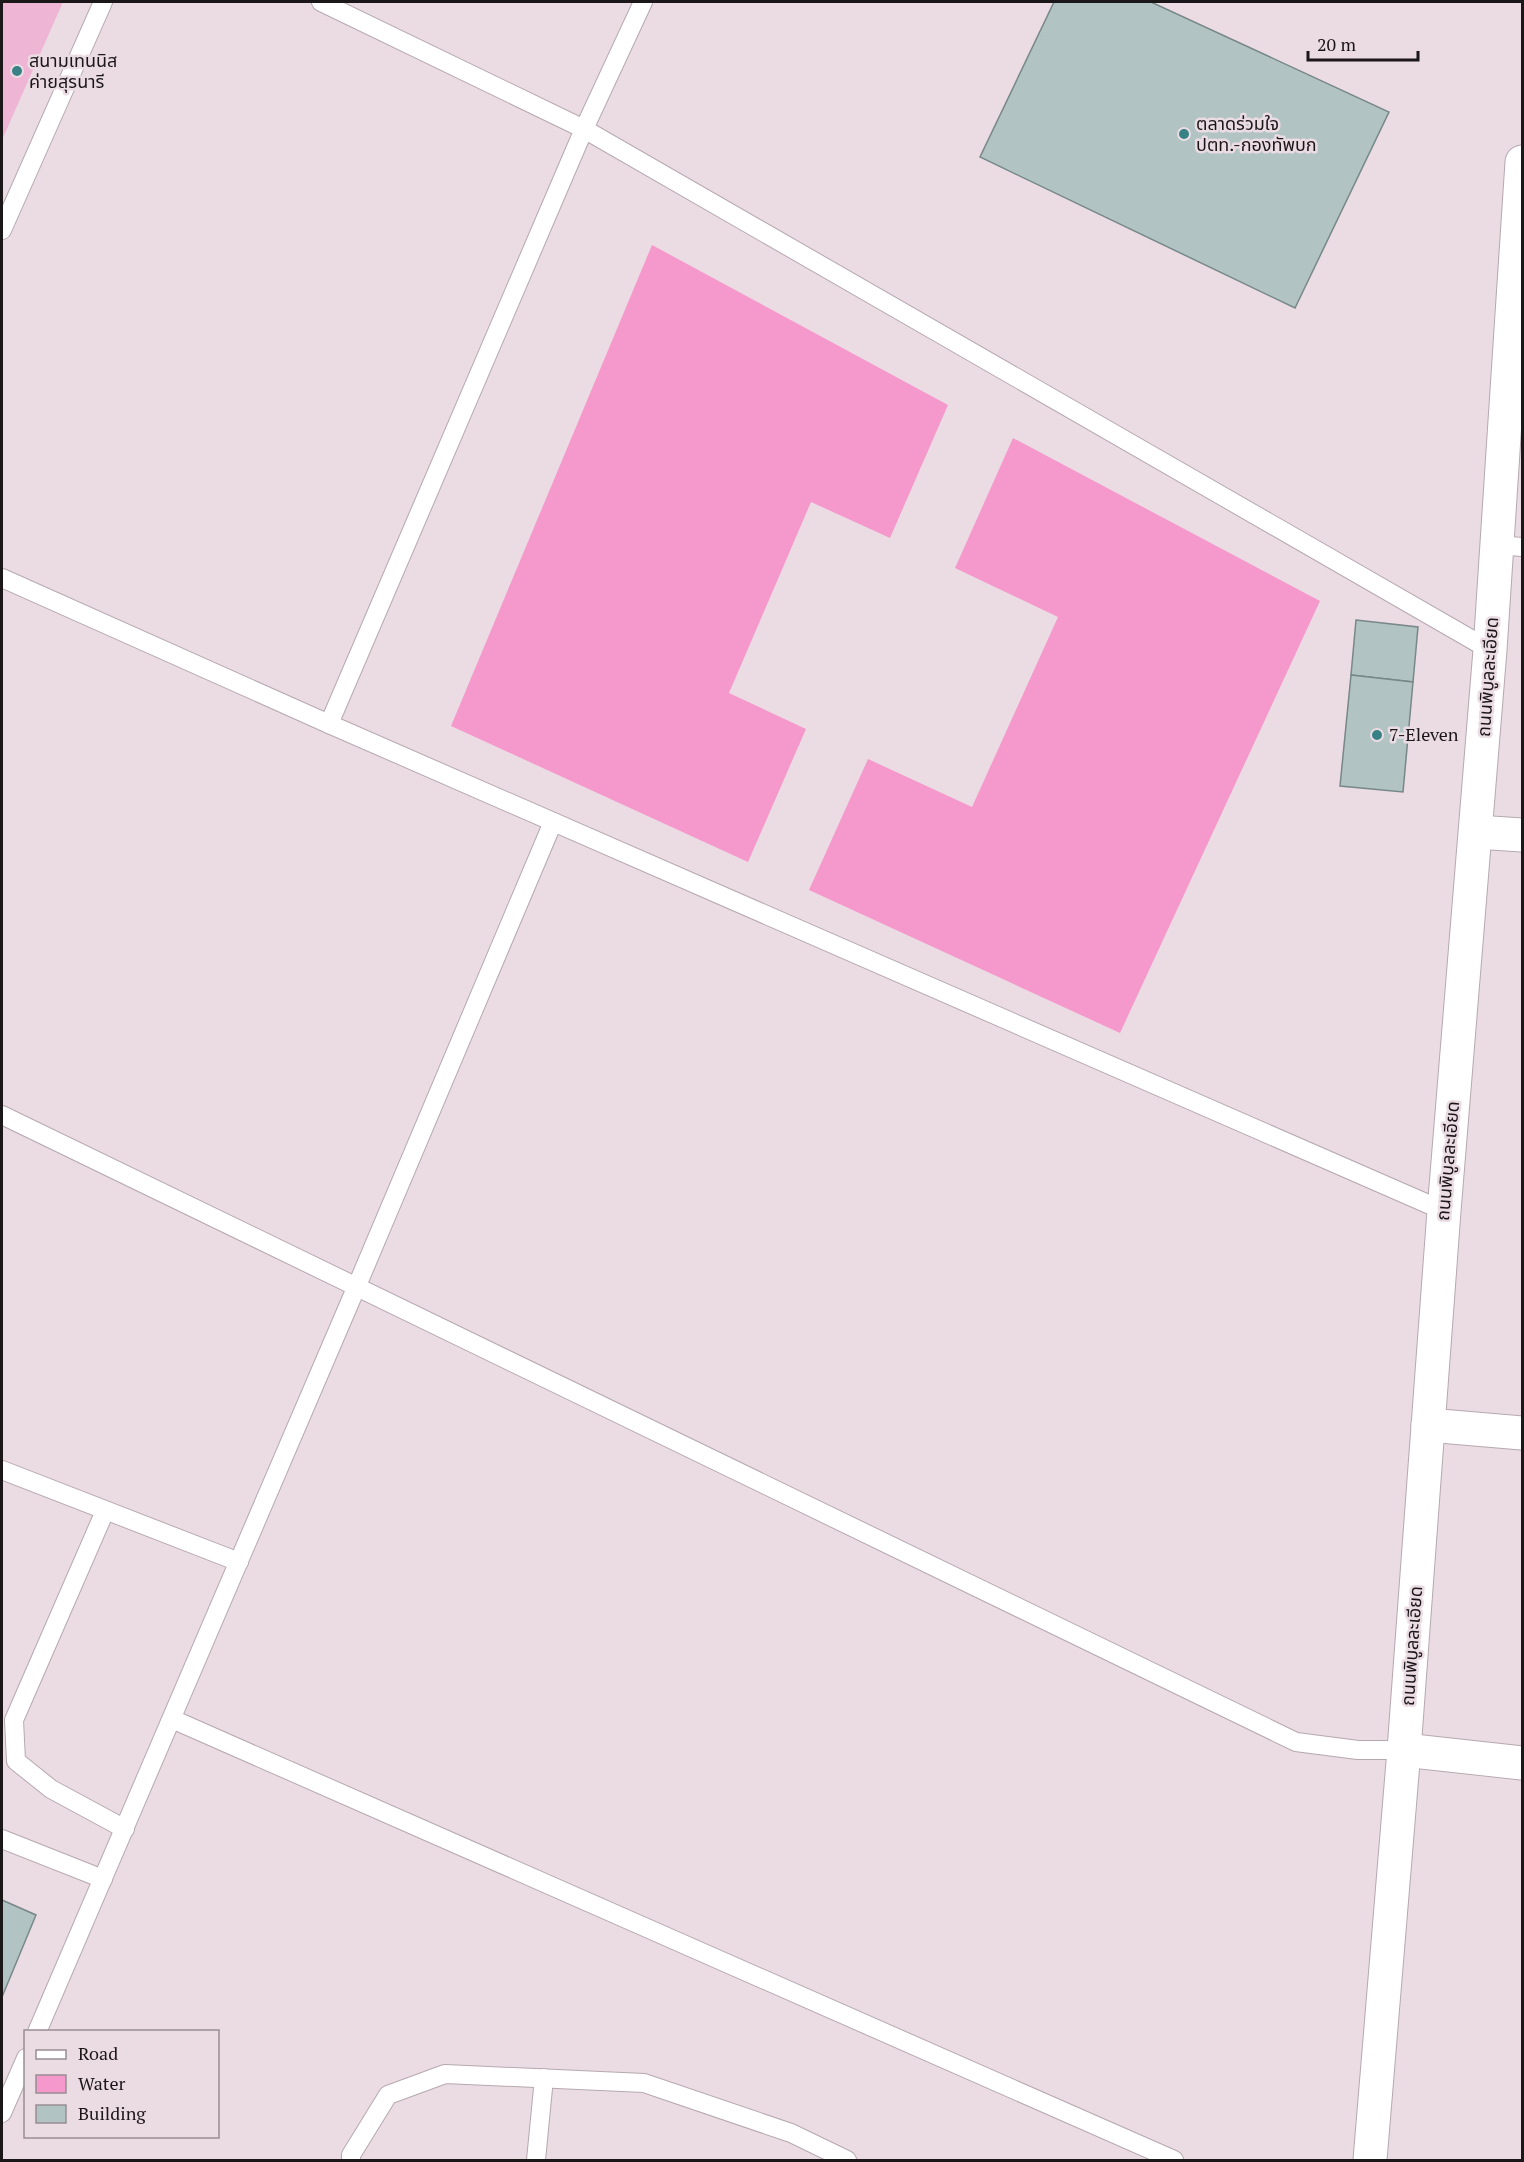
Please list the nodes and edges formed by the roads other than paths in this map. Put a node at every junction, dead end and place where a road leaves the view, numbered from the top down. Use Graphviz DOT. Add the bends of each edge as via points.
graph roads {
  1 [pos="103,2"];
  2 [pos="321,2"];
  3 [pos="643,2"];
  4 [pos="584,129"];
  5 [pos="1522,162"];
  6 [pos="2,226"];
  7 [pos="1510,546"];
  8 [pos="2,578"];
  9 [pos="1490,650"];
  10 [pos="329,724"];
  11 [pos="553,822"];
  12 [pos="1476,832"];
  13 [pos="1522,835"];
  14 [pos="2,1115"];
  15 [pos="1444,1211"];
  16 [pos="356,1288"];
  17 [pos="1428,1425"];
  18 [pos="1522,1433"];
  19 [pos="2,1470"];
  20 [pos="105,1510"];
  21 [pos="239,1562"];
  22 [pos="172,1719"];
  23 [pos="1404,1750"];
  24 [pos="1522,1763"];
  25 [pos="125,1828"];
  26 [pos="2,1839"];
  27 [pos="103,1878"];
  28 [pos="37,2030"];
  29 [pos="24,2063"];
  30 [pos="544,2078"];
  31 [pos="2,2114"];
  32 [pos="351,2160"];
  33 [pos="536,2160"];
  34 [pos="847,2160"];
  35 [pos="1174,2160"];
  36 [pos="1370,2160"];
  1 -- 6 [label="lane"];
  2 -- 4 [label="lane"];
  3 -- 4 [label="lane"];
  4 -- 9 [label="lane"];
  4 -- 10 [label="lane"];
  5 -- 7 [label="street, ถนนพิบูลละเอียด"];
  7 -- 9 [label="street, ถนนพิบูลละเอียด"];
  8 -- 10 [label="lane"];
  9 -- 12 [label="street, ถนนพิบูลละเอียด"];
  10 -- 11 [label="lane"];
  11 -- 15 [label="lane"];
  11 -- 16 [label="lane"];
  12 -- 13 [label="street"];
  12 -- 15 [label="street, ถนนพิบูลละเอียด"];
  14 -- 16 [label="lane"];
  15 -- 17 [label="street, ถนนพิบูลละเอียด"];
  16 -- 21 [label="lane"];
  16 -- 23 [label="lane" via="1296,1742 1358,1750"];
  17 -- 18 [label="street"];
  17 -- 23 [label="street, ถนนพิบูลละเอียด"];
  19 -- 20 [label="lane"];
  20 -- 21 [label="lane"];
  20 -- 25 [label="lane" via="14,1720 15,1761 51,1789"];
  21 -- 22 [label="lane"];
  22 -- 25 [label="lane"];
  22 -- 35 [label="lane"];
  23 -- 24 [label="street"];
  23 -- 36 [label="street, ถนนพิบูลละเอียด"];
  25 -- 27 [label="lane"];
  26 -- 27 [label="lane"];
  27 -- 28 [label="lane"];
  29 -- 31 [label="lane"];
  30 -- 32 [label="lane" via="445,2074 388,2095"];
  30 -- 33 [label="lane"];
  30 -- 34 [label="lane" via="644,2083 791,2133"];
}
